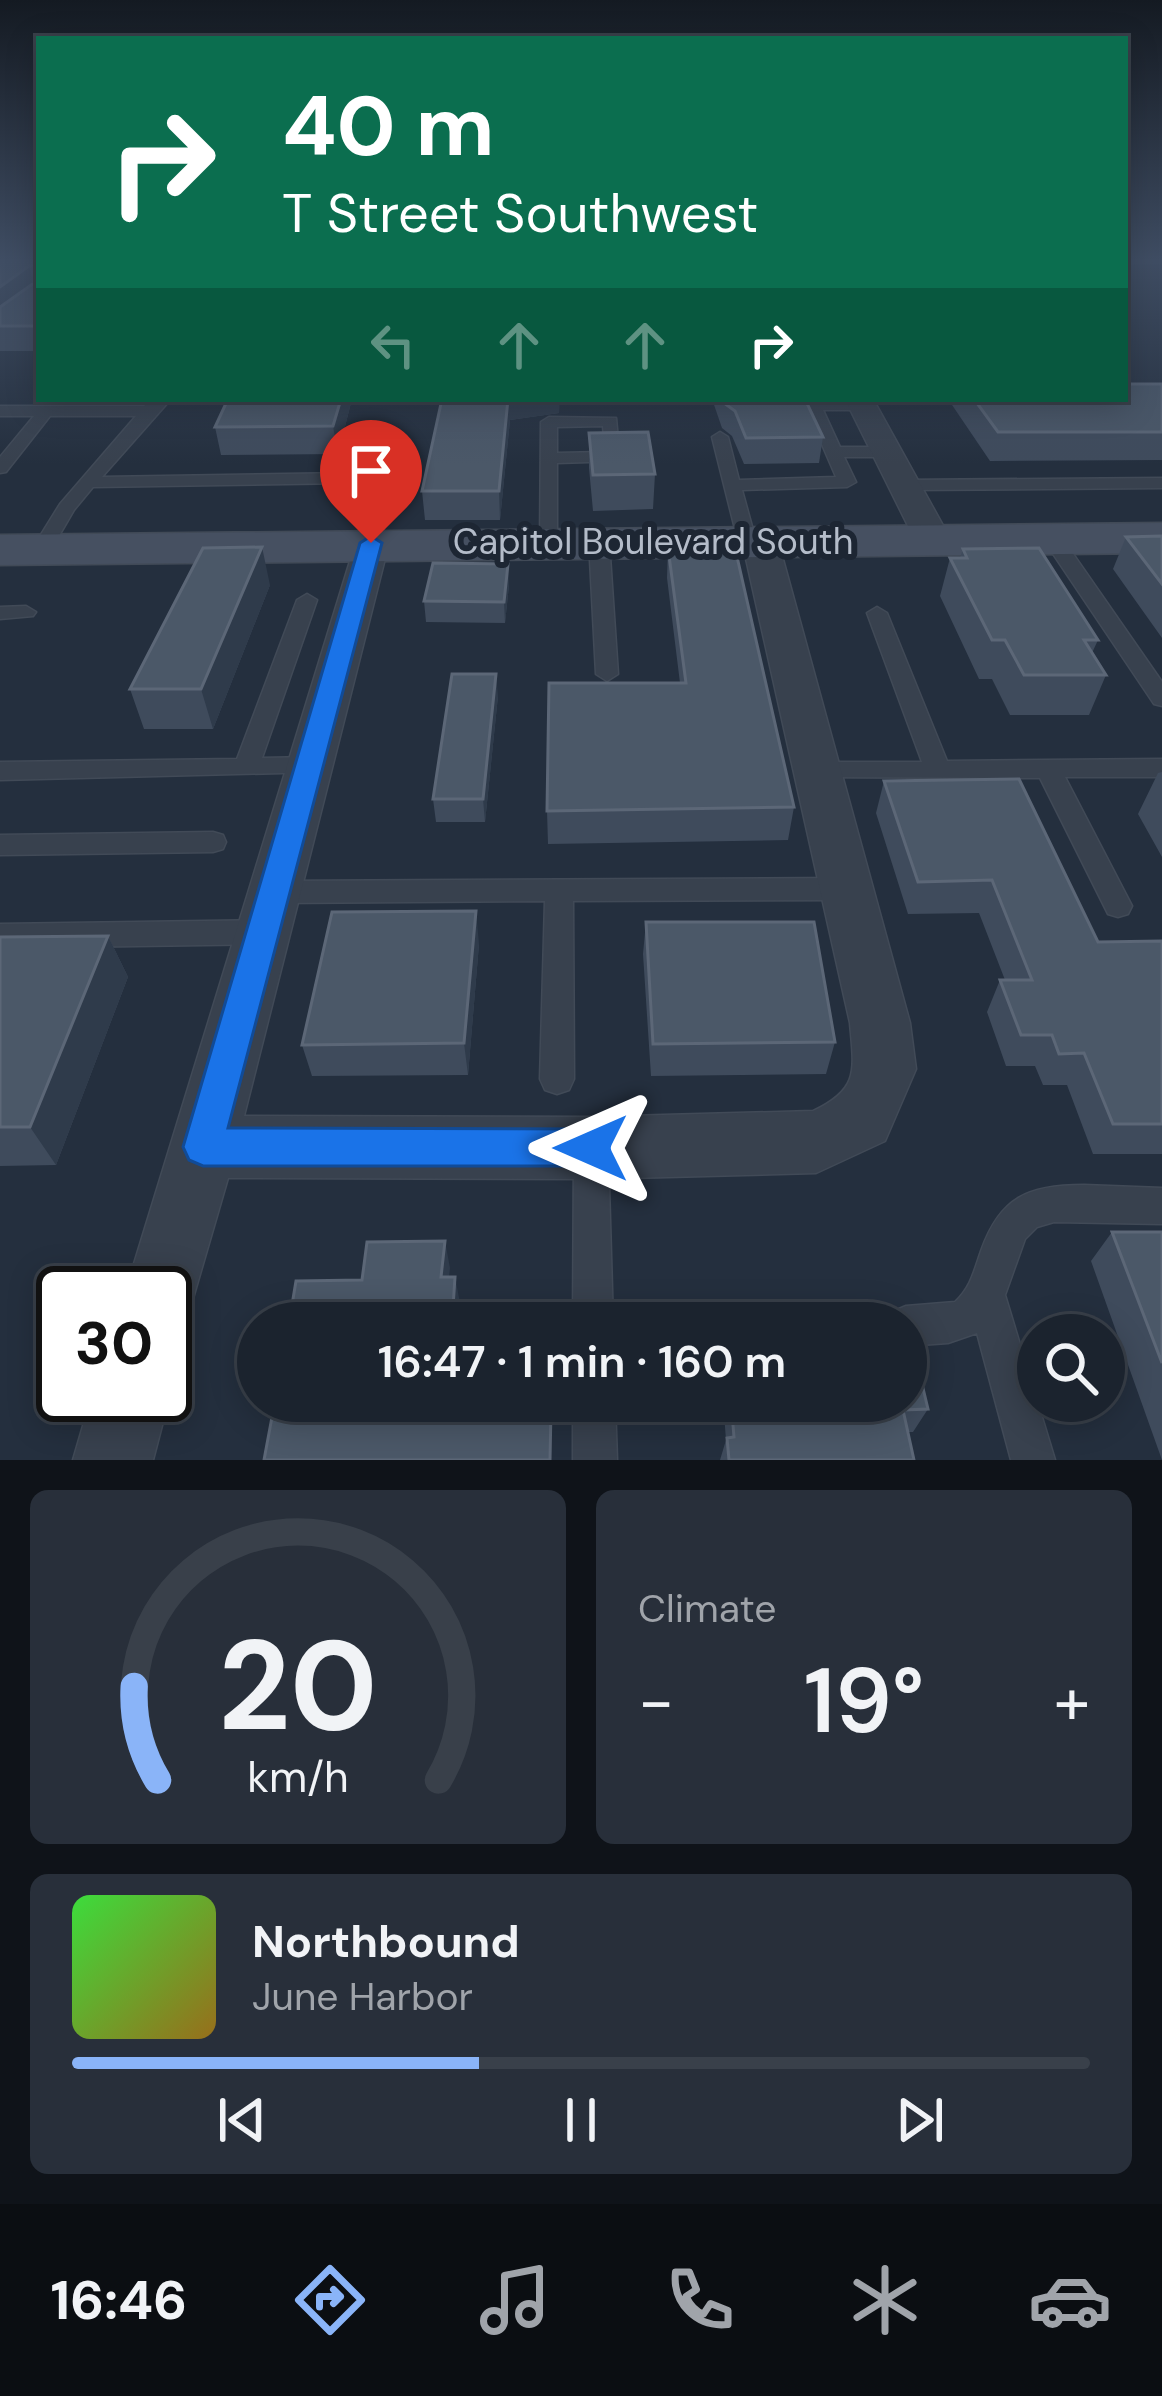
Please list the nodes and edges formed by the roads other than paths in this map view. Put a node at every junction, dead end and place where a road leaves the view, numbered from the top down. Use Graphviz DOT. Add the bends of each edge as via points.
graph roads {
  1 [pos="861,402"];
  2 [pos="156,405"];
  3 [pos="0,411"];
  4 [pos="46,411"];
  5 [pos="720,436"];
  6 [pos="834,452"];
  7 [pos="888,452"];
  8 [pos="548,458"];
  9 [pos="0,468"];
  10 [pos="88,482"];
  11 [pos="1162,483"];
  12 [pos="732,485"];
  13 [pos="906,485"];
  14 [pos="1162,538"];
  15 [pos="1053,539"];
  16 [pos="933,540"];
  17 [pos="599,541"];
  18 [pos="753,541"];
  19 [pos="547,542"];
  20 [pos="371,543"];
  21 [pos="21,550"];
  22 [pos="307,600"];
  23 [pos="26,612"];
  24 [pos="0,613"];
  25 [pos="877,614"];
  26 [pos="607,674"];
  27 [pos="1162,698"];
  28 [pos="312,766"];
  29 [pos="247,767"];
  30 [pos="1162,768"];
  31 [pos="938,770"];
  32 [pos="818,771"];
  33 [pos="1048,771"];
  34 [pos="0,772"];
  35 [pos="213,842"];
  36 [pos="0,845"];
  37 [pos="846,889"];
  38 [pos="559,891"];
  39 [pos="1118,906"];
  40 [pos="271,912"];
  41 [pos="0,936"];
  42 [pos="557,1078"];
  43 [pos="203,1147"];
  44 [pos="591,1148"];
  45 [pos="1162,1206"];
  46 [pos="169,1266"];
  47 [pos="987,1299"];
  48 [pos="593,1302"];
  49 [pos="927,1324"];
  50 [pos="124,1422"];
  51 [pos="594,1422"];
  52 [pos="113,1460"];
  53 [pos="595,1460"];
  54 [pos="1033,1460"];
  1 -- 6 [label="lane" via="813,405"];
  1 -- 7 [label="street"];
  2 -- 4 [label="lane"];
  2 -- 10 [label="lane"];
  3 -- 4 [label="lane"];
  4 -- 9 [label="lane"];
  5 -- 12 [label="lane"];
  6 -- 7 [label="lane"];
  6 -- 12 [label="lane" via="847,482"];
  7 -- 13 [label="street"];
  8 -- 8 [label="lane" via="614,457 610,422 549,422"];
  8 -- 19 [label="lane"];
  10 -- 20 [label="lane" via="350,478 383,486"];
  10 -- 21 [label="lane"];
  11 -- 13 [label="lane"];
  12 -- 18 [label="lane"];
  13 -- 16 [label="street"];
  14 -- 15 [label="main road, Capitol Boulevard South"];
  15 -- 16 [label="main road, Capitol Boulevard South"];
  15 -- 27 [label="lane"];
  16 -- 18 [label="main road, Capitol Boulevard South"];
  17 -- 18 [label="main road, Capitol Boulevard South"];
  17 -- 19 [label="main road, Capitol Boulevard South"];
  17 -- 26 [label="lane"];
  18 -- 32 [label="street"];
  19 -- 20 [label="main road, Capitol Boulevard South"];
  20 -- 21 [label="main road, Capitol Boulevard South"];
  20 -- 28 [label="street"];
  22 -- 29 [label="lane"];
  23 -- 24 [label="lane"];
  25 -- 31 [label="lane"];
  28 -- 29 [label="lane"];
  28 -- 40 [label="street"];
  29 -- 34 [label="lane"];
  30 -- 33 [label="lane"];
  31 -- 32 [label="lane"];
  31 -- 33 [label="lane"];
  32 -- 37 [label="street"];
  33 -- 39 [label="lane"];
  35 -- 36 [label="lane"];
  37 -- 38 [label="lane"];
  37 -- 44 [label="street" via="885,1060 862,1120 816,1142"];
  38 -- 40 [label="lane"];
  38 -- 42 [label="lane"];
  40 -- 41 [label="lane"];
  40 -- 43 [label="street"];
  43 -- 44 [label="street"];
  43 -- 46 [label="street"];
  44 -- 48 [label="lane"];
  45 -- 47 [label="lane" via="1040,1206 1011,1226"];
  47 -- 49 [label="lane" via="966,1319"];
  47 -- 54 [label="lane"];
  50 -- 52 [label="street"];
  51 -- 53 [label="lane"];
}
